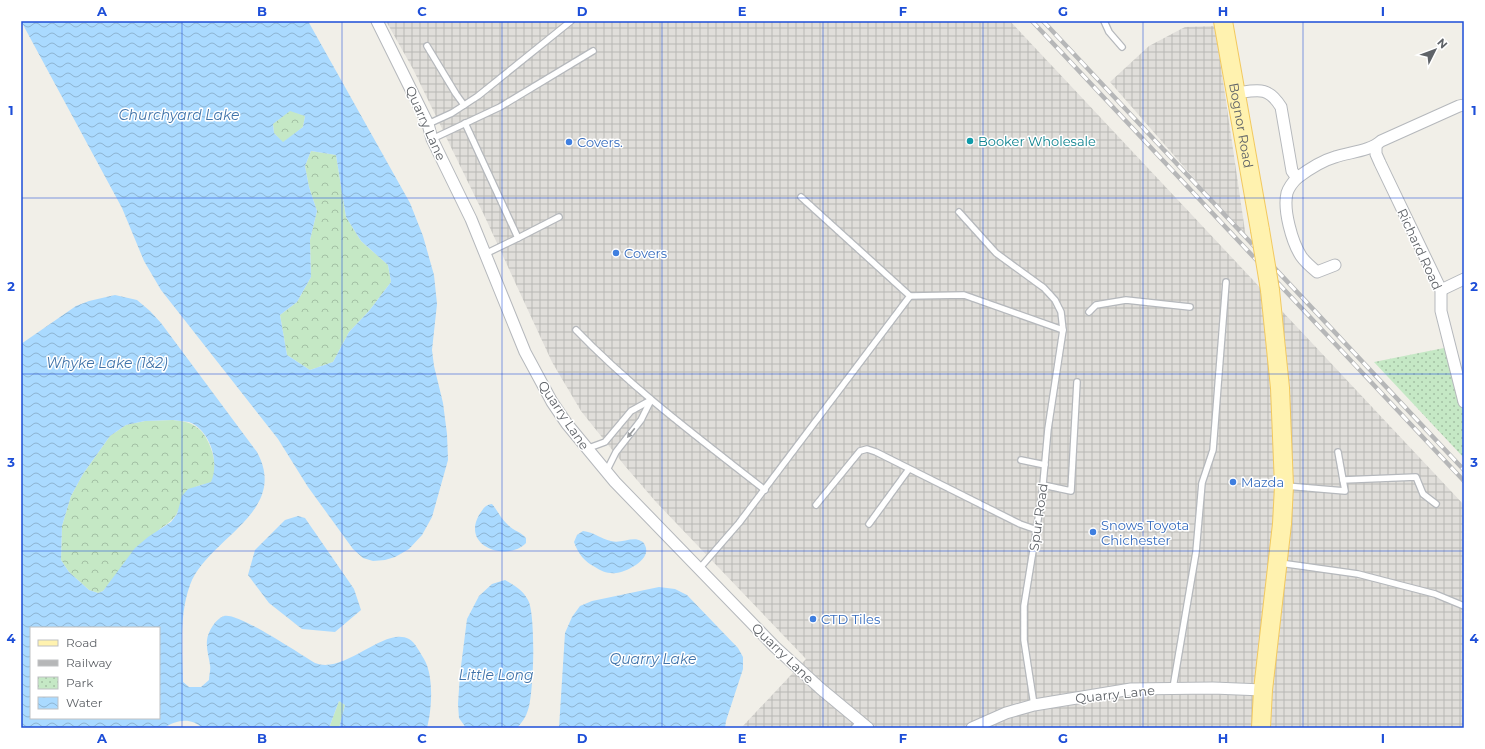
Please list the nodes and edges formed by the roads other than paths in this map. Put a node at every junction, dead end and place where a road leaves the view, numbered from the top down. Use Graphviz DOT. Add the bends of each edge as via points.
graph roads {
  1 [pos="377,21"];
  2 [pos="571,21"];
  3 [pos="1104,21"];
  4 [pos="1223,21"];
  5 [pos="427,46"];
  6 [pos="1122,48"];
  7 [pos="593,51"];
  8 [pos="1236,93"];
  9 [pos="464,105"];
  10 [pos="1464,105"];
  11 [pos="465,123"];
  12 [pos="428,124"];
  13 [pos="432,139"];
  14 [pos="1376,146"];
  15 [pos="1297,178"];
  16 [pos="801,197"];
  17 [pos="959,212"];
  18 [pos="558,217"];
  19 [pos="518,238"];
  20 [pos="485,254"];
  21 [pos="1335,265"];
  22 [pos="1464,280"];
  23 [pos="1226,282"];
  24 [pos="1441,290"];
  25 [pos="910,296"];
  26 [pos="1190,308"];
  27 [pos="1089,312"];
  28 [pos="576,330"];
  29 [pos="1063,330"];
  30 [pos="1077,382"];
  31 [pos="651,400"];
  32 [pos="1464,402"];
  33 [pos="586,448"];
  34 [pos="1338,452"];
  35 [pos="1021,460"];
  36 [pos="1045,465"];
  37 [pos="909,469"];
  38 [pos="606,472"];
  39 [pos="1343,480"];
  40 [pos="1043,485"];
  41 [pos="1284,486"];
  42 [pos="765,490"];
  43 [pos="1436,504"];
  44 [pos="816,505"];
  45 [pos="869,524"];
  46 [pos="1037,530"];
  47 [pos="1278,563"];
  48 [pos="698,569"];
  49 [pos="1464,606"];
  50 [pos="1173,688"];
  51 [pos="1263,690"];
  52 [pos="1034,705"];
  53 [pos="861,726"];
  54 [pos="972,728"];
  55 [pos="1260,728"];
  1 -- 12 [label="street, Quarry Lane"];
  2 -- 9 [label="lane"];
  3 -- 6 [label="lane"];
  4 -- 8 [label="main road, Bognor Road"];
  5 -- 9 [label="lane"];
  7 -- 11 [label="lane" via="500,107"];
  8 -- 15 [label="street" via="1266,91 1277,101 1281,107 1292,171"];
  8 -- 41 [label="main road, Bognor Road, bridge" via="1270,290 1280,388"];
  9 -- 12 [label="lane"];
  10 -- 14 [label="street"];
  11 -- 13 [label="lane"];
  11 -- 19 [label="lane"];
  12 -- 13 [label="street, Quarry Lane"];
  13 -- 20 [label="street, Quarry Lane" via="471,218"];
  14 -- 15 [label="street" via="1322,162"];
  14 -- 24 [label="street, Richard Road" via="1380,163"];
  15 -- 21 [label="street" via="1289,189 1286,201 1289,223 1297,247 1317,272"];
  16 -- 25 [label="lane"];
  17 -- 29 [label="lane, Spur Road" via="996,253 1044,288 1055,300 1061,312"];
  18 -- 19 [label="lane"];
  19 -- 20 [label="lane"];
  20 -- 33 [label="street, Quarry Lane" via="525,352 552,402"];
  22 -- 24 [label="street"];
  23 -- 50 [label="lane" via="1213,450 1202,483 1196,552"];
  24 -- 32 [label="street, Richard Road" via="1441,311"];
  25 -- 29 [label="lane" via="964,295"];
  25 -- 42 [label="lane"];
  26 -- 27 [label="lane" via="1126,300 1096,305"];
  28 -- 31 [label="lane"];
  29 -- 36 [label="lane, Spur Road"];
  30 -- 40 [label="lane" via="1071,492"];
  31 -- 33 [label="lane" via="631,411 605,442"];
  31 -- 38 [label="lane, one-way" via="641,420 616,452"];
  31 -- 42 [label="lane"];
  33 -- 38 [label="street, Quarry Lane"];
  34 -- 39 [label="lane"];
  35 -- 36 [label="lane"];
  36 -- 40 [label="lane, Spur Road"];
  37 -- 44 [label="lane" via="867,449 860,451"];
  37 -- 45 [label="lane"];
  37 -- 46 [label="lane"];
  38 -- 48 [label="street, Quarry Lane"];
  39 -- 41 [label="lane" via="1345,491"];
  39 -- 43 [label="lane" via="1416,477 1423,494"];
  40 -- 46 [label="lane, Spur Road"];
  41 -- 47 [label="main road, Bognor Road"];
  42 -- 48 [label="lane" via="740,523"];
  46 -- 52 [label="lane, Spur Road" via="1024,606 1024,640"];
  47 -- 49 [label="lane" via="1358,574 1435,594"];
  47 -- 51 [label="main road, Bognor Road"];
  48 -- 53 [label="street, Quarry Lane" via="775,648"];
  50 -- 51 [label="street, Quarry Lane"];
  50 -- 52 [label="street, Quarry Lane" via="1131,689"];
  51 -- 55 [label="main road, Bognor Road"];
  52 -- 54 [label="street, Quarry Lane" via="1006,713"];
}
